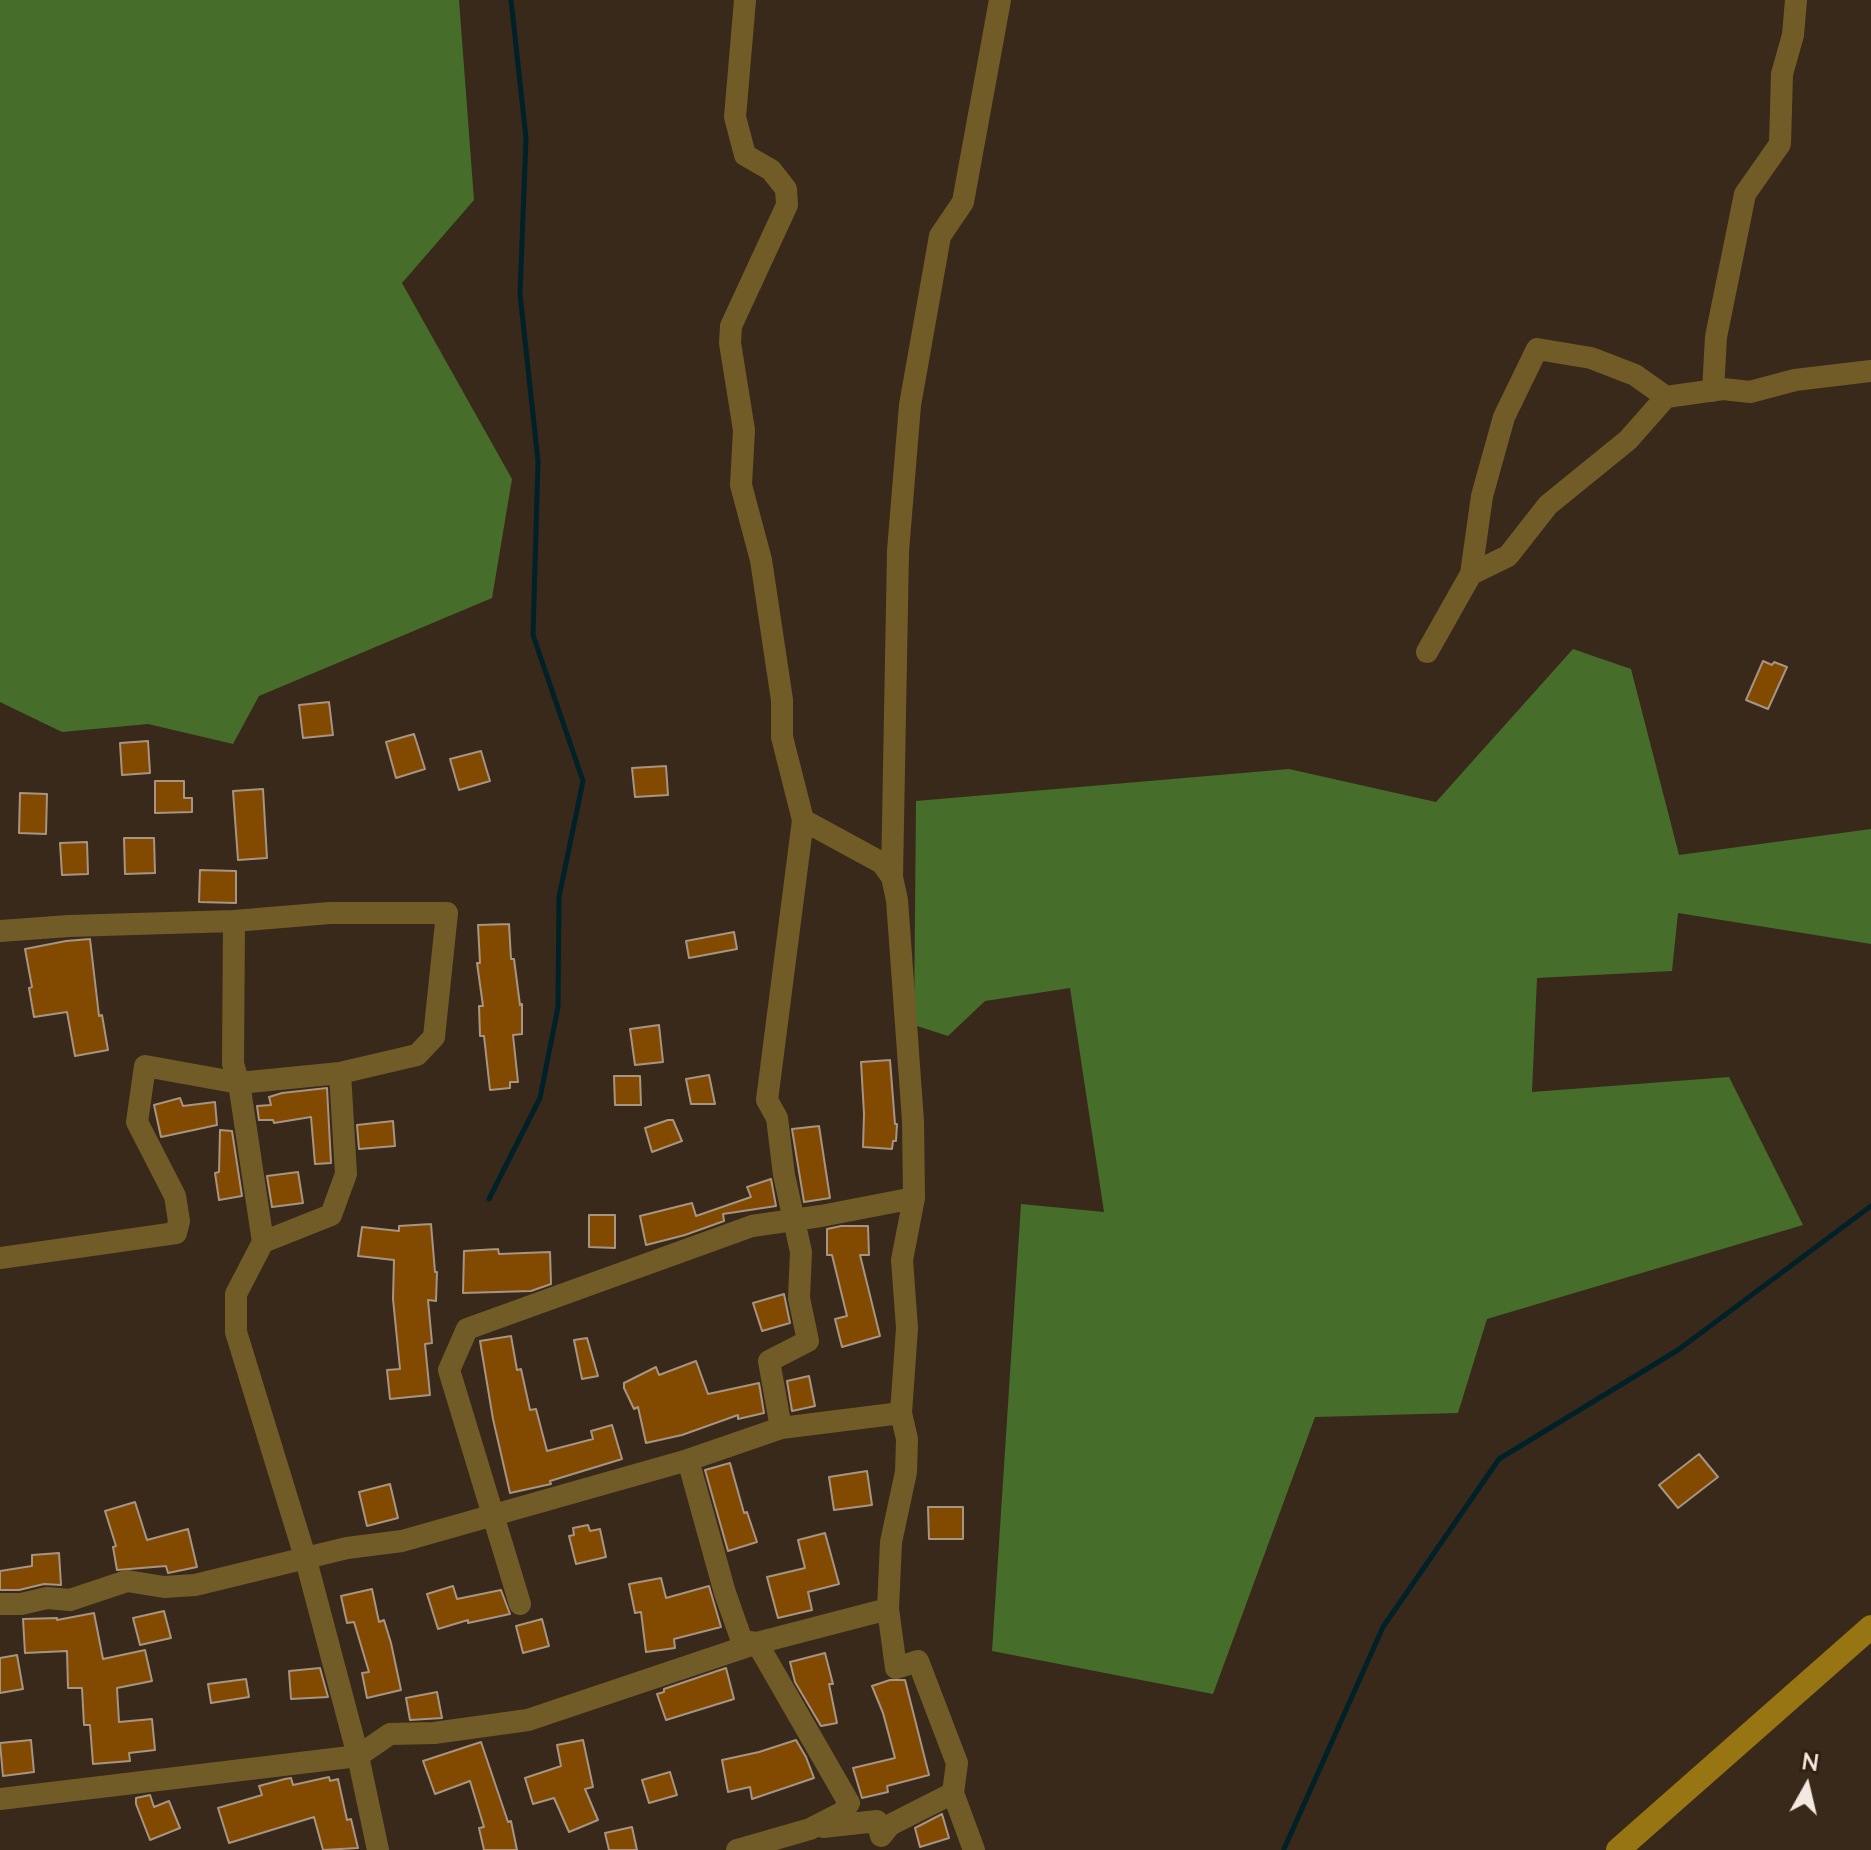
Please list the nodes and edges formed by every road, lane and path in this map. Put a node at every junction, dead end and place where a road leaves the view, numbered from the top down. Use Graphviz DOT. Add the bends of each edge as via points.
graph roads {
  1 [pos="745,0"];
  2 [pos="1000,0"];
  3 [pos="1796,0"];
  4 [pos="1871,371"];
  5 [pos="1713,391"];
  6 [pos="1666,397"];
  7 [pos="1471,574"];
  8 [pos="1427,652"];
  9 [pos="803,820"];
  10 [pos="892,877"];
  11 [pos="234,921"];
  12 [pos="0,931"];
  13 [pos="340,1073"];
  14 [pos="239,1083"];
  15 [pos="914,1198"];
  16 [pos="794,1220"];
  17 [pos="263,1242"];
  18 [pos="0,1258"];
  19 [pos="901,1413"];
  20 [pos="781,1428"];
  21 [pos="688,1460"];
  22 [pos="492,1515"];
  23 [pos="306,1560"];
  24 [pos="0,1604"];
  25 [pos="520,1604"];
  26 [pos="888,1609"];
  27 [pos="1871,1627"];
  28 [pos="757,1643"];
  29 [pos="358,1756"];
  30 [pos="953,1793"];
  31 [pos="0,1799"];
  32 [pos="810,1829"];
  33 [pos="777,1845"];
  34 [pos="1629,1847"];
  35 [pos="378,1850"];
  36 [pos="737,1850"];
  37 [pos="974,1850"];
  1 -- 9 [label="street" via="735,117 745,155 771,170 786,189 787,205 731,326 730,343 744,430 741,485 761,560 782,700 782,737"];
  2 -- 10 [label="street" via="963,202 940,236 910,405 898,551"];
  3 -- 5 [label="street" via="1782,74 1780,144 1745,194 1716,337"];
  4 -- 5 [label="street" via="1795,380 1750,392"];
  5 -- 6 [label="street"];
  6 -- 7 [label="street" via="1628,440 1548,505 1508,556"];
  6 -- 7 [label="street" via="1635,375 1591,358 1537,349 1504,417 1482,496"];
  7 -- 8 [label="street"];
  9 -- 10 [label="street" via="882,863"];
  9 -- 16 [label="street" via="767,1100 777,1118"];
  10 -- 15 [label="street" via="908,1048"];
  11 -- 12 [label="street"];
  11 -- 13 [label="street" via="330,913 447,913 434,1037 417,1055"];
  11 -- 14 [label="street" via="233,1064"];
  13 -- 14 [label="street"];
  13 -- 17 [label="street" via="346,1174 331,1215"];
  14 -- 17 [label="street"];
  14 -- 18 [label="street" via="145,1066 137,1122 175,1196 176,1233"];
  15 -- 16 [label="street"];
  15 -- 19 [label="street" via="902,1260 907,1328"];
  16 -- 20 [label="street" via="808,1341 769,1361"];
  16 -- 22 [label="street" via="752,1226 467,1329 449,1370"];
  17 -- 23 [label="street" via="236,1294 236,1332"];
  19 -- 20 [label="street"];
  19 -- 26 [label="street" via="906,1472 891,1542"];
  20 -- 21 [label="street"];
  21 -- 22 [label="street"];
  21 -- 28 [label="street" via="742,1641"];
  22 -- 23 [label="street" via="402,1541"];
  22 -- 25 [label="street"];
  23 -- 24 [label="street" via="195,1585 127,1581 70,1600"];
  23 -- 29 [label="street"];
  26 -- 28 [label="street"];
  26 -- 30 [label="street" via="896,1668 918,1661 957,1763"];
  27 -- 34 [label="main road"];
  28 -- 29 [label="street" via="528,1720 390,1734"];
  28 -- 32 [label="street" via="849,1803 843,1812"];
  29 -- 31 [label="street"];
  29 -- 35 [label="street"];
  30 -- 32 [label="street" via="890,1825 881,1836 877,1821"];
  30 -- 37 [label="street"];
  32 -- 33 [label="street"];
  33 -- 36 [label="street"];
}
